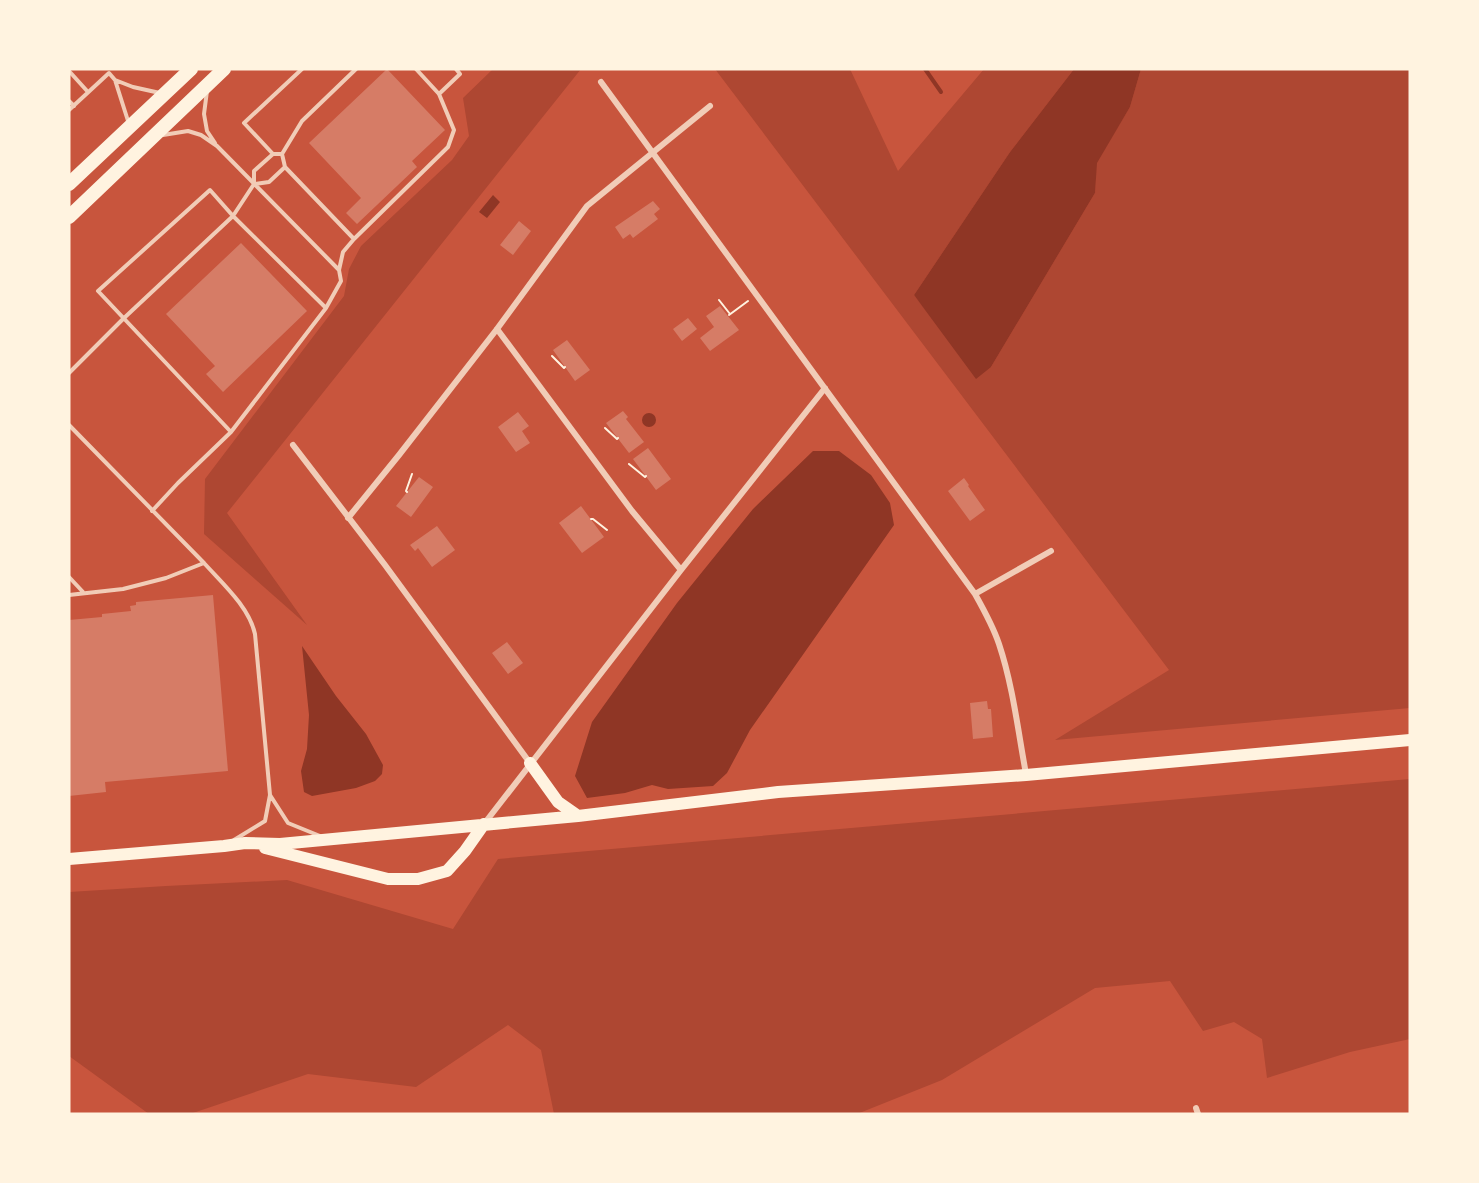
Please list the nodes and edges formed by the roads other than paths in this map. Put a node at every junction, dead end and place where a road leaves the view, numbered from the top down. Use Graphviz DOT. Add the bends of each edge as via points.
graph roads {
  1 [pos="191,69"];
  2 [pos="224,69"];
  3 [pos="302,69"];
  4 [pos="356,69"];
  5 [pos="416,69"];
  6 [pos="456,69"];
  7 [pos="109,70"];
  8 [pos="69,71"];
  9 [pos="115,80"];
  10 [pos="601,82"];
  11 [pos="208,85"];
  12 [pos="88,92"];
  13 [pos="439,94"];
  14 [pos="165,95"];
  15 [pos="69,101"];
  16 [pos="74,106"];
  17 [pos="710,106"];
  18 [pos="69,110"];
  19 [pos="130,127"];
  20 [pos="152,137"];
  21 [pos="217,146"];
  22 [pos="652,153"];
  23 [pos="273,154"];
  24 [pos="282,154"];
  25 [pos="285,166"];
  26 [pos="69,184"];
  27 [pos="254,184"];
  28 [pos="233,216"];
  29 [pos="69,217"];
  30 [pos="354,239"];
  31 [pos="339,270"];
  32 [pos="326,308"];
  33 [pos="123,319"];
  34 [pos="497,329"];
  35 [pos="69,373"];
  36 [pos="825,388"];
  37 [pos="69,425"];
  38 [pos="231,432"];
  39 [pos="293,445"];
  40 [pos="152,511"];
  41 [pos="348,518"];
  42 [pos="1052,551"];
  43 [pos="204,563"];
  44 [pos="681,570"];
  45 [pos="69,578"];
  46 [pos="83,593"];
  47 [pos="975,594"];
  48 [pos="69,595"];
  49 [pos="1410,740"];
  50 [pos="530,763"];
  51 [pos="1026,775"];
  52 [pos="270,795"];
  53 [pos="578,816"];
  54 [pos="484,824"];
  55 [pos="329,839"];
  56 [pos="245,843"];
  57 [pos="224,846"];
  58 [pos="69,858"];
  1 -- 14 [label="highway"];
  2 -- 11 [label="highway"];
  3 -- 23 [label="lane" via="244,123"];
  4 -- 24 [label="lane" via="302,121"];
  5 -- 13 [label="lane"];
  6 -- 13 [label="lane" via="460,74"];
  7 -- 9 [label="lane"];
  7 -- 12 [label="lane"];
  8 -- 12 [label="lane"];
  9 -- 14 [label="lane"];
  9 -- 19 [label="lane"];
  10 -- 22 [label="street"];
  11 -- 20 [label="highway"];
  11 -- 21 [label="lane" via="204,114 207,131"];
  12 -- 16 [label="lane"];
  13 -- 30 [label="lane" via="454,130 448,147"];
  14 -- 19 [label="highway"];
  15 -- 16 [label="lane"];
  16 -- 18 [label="lane"];
  17 -- 22 [label="street"];
  19 -- 26 [label="highway"];
  20 -- 21 [label="lane" via="188,131"];
  20 -- 29 [label="highway"];
  21 -- 27 [label="lane"];
  22 -- 34 [label="street" via="587,207"];
  22 -- 36 [label="street"];
  23 -- 24 [label="lane"];
  23 -- 27 [label="lane" via="254,171"];
  24 -- 25 [label="lane"];
  25 -- 27 [label="lane" via="269,182"];
  25 -- 30 [label="lane"];
  27 -- 28 [label="lane"];
  27 -- 31 [label="lane"];
  28 -- 32 [label="lane"];
  28 -- 33 [label="lane"];
  28 -- 33 [label="lane" via="210,190 98,291"];
  30 -- 31 [label="lane" via="343,252"];
  31 -- 32 [label="lane" via="341,281"];
  32 -- 38 [label="lane"];
  33 -- 35 [label="lane"];
  33 -- 38 [label="lane"];
  34 -- 41 [label="street"];
  34 -- 44 [label="street" via="632,511"];
  36 -- 44 [label="street"];
  36 -- 47 [label="street"];
  37 -- 40 [label="lane"];
  38 -- 40 [label="lane"];
  39 -- 41 [label="street"];
  40 -- 43 [label="lane"];
  41 -- 50 [label="street"];
  42 -- 47 [label="street"];
  43 -- 46 [label="lane" via="123,589"];
  43 -- 52 [label="lane" via="253,623"];
  44 -- 50 [label="street"];
  45 -- 46 [label="lane"];
  46 -- 48 [label="lane"];
  47 -- 51 [label="street" via="999,643"];
  49 -- 51 [label="main road"];
  50 -- 53 [label="main road" via="558,802"];
  50 -- 54 [label="street"];
  51 -- 53 [label="main road" via="778,792"];
  52 -- 55 [label="lane" via="288,823"];
  52 -- 57 [label="lane" via="265,821"];
  53 -- 54 [label="main road"];
  54 -- 55 [label="main road"];
  54 -- 56 [label="main road" via="447,872 418,879 388,879"];
  55 -- 56 [label="main road"];
  56 -- 57 [label="main road"];
  57 -- 58 [label="main road"];
}
